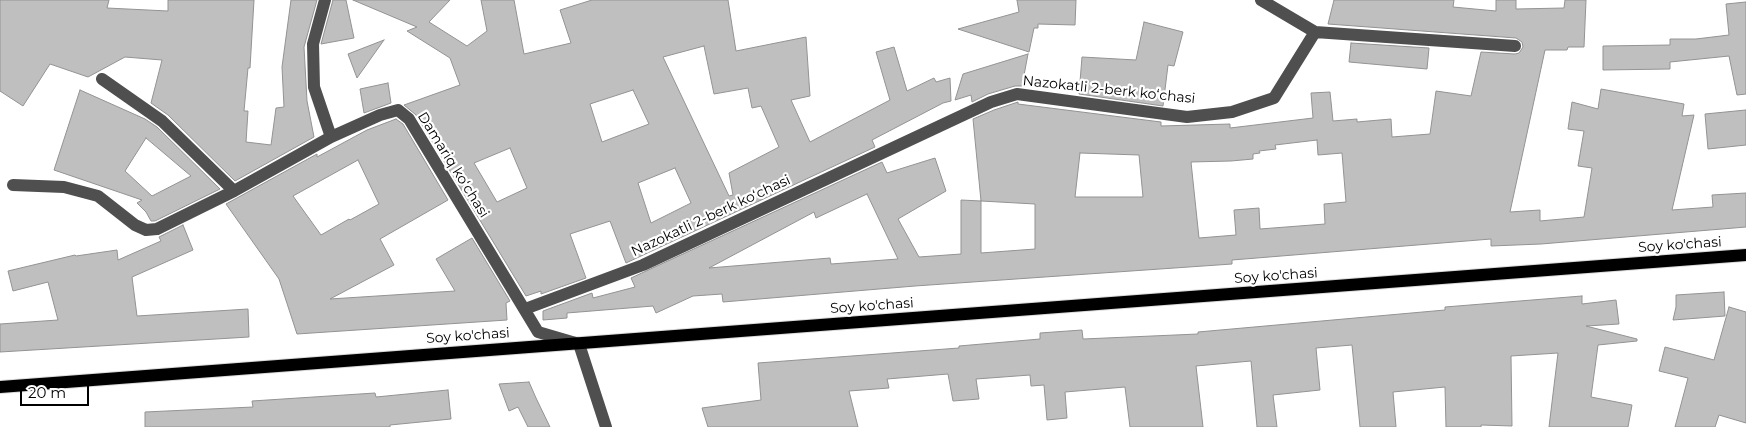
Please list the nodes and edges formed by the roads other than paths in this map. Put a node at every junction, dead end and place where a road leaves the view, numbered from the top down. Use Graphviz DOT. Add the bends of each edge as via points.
graph roads {
  1 [pos="325,0"];
  2 [pos="1261,0"];
  3 [pos="1315,32"];
  4 [pos="1515,46"];
  5 [pos="102,79"];
  6 [pos="332,137"];
  7 [pos="13,185"];
  8 [pos="234,191"];
  9 [pos="1746,255"];
  10 [pos="525,309"];
  11 [pos="578,344"];
  12 [pos="0,387"];
  13 [pos="606,427"];
  1 -- 6 [label="street" via="314,44 314,87"];
  2 -- 3 [label="street"];
  3 -- 4 [label="street"];
  3 -- 10 [label="street, Nazokatli 2-berk koʻchasi" via="1274,98 1232,112 1187,117 1017,94 990,102 643,265"];
  5 -- 8 [label="street" via="162,121"];
  6 -- 8 [label="street"];
  6 -- 10 [label="street, Damariq koʻchasi" via="398,110 409,119"];
  7 -- 8 [label="street" via="64,186 98,196 146,230 157,230"];
  9 -- 11 [label="main road, Soy ko'chasi"];
  10 -- 11 [label="street, Damariq koʻchasi" via="538,332"];
  11 -- 12 [label="main road, Soy ko'chasi"];
  11 -- 13 [label="street"];
}
